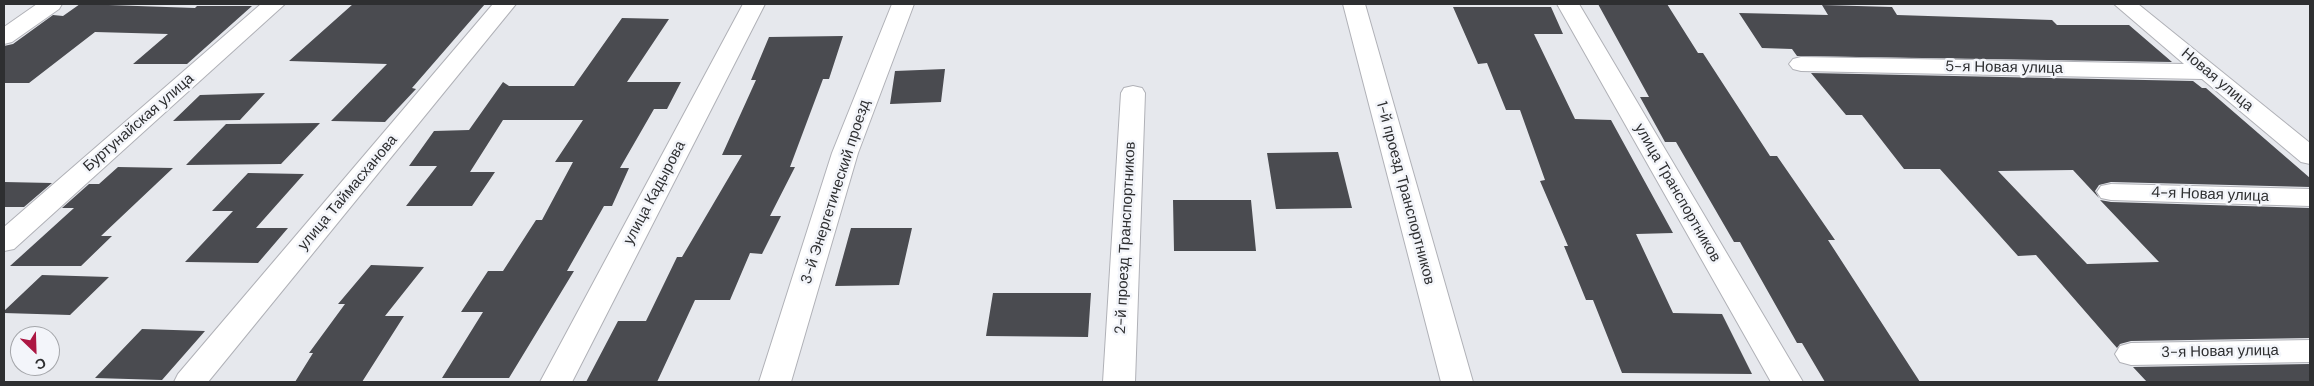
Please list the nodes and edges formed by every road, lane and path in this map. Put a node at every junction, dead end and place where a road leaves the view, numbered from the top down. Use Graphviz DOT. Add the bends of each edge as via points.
graph roads {
  1 [pos="51,4"];
  2 [pos="274,4"];
  3 [pos="505,4"];
  4 [pos="754,4"];
  5 [pos="902,4"];
  6 [pos="1354,4"];
  7 [pos="1568,4"];
  8 [pos="2125,4"];
  9 [pos="4,37"];
  10 [pos="1801,64"];
  11 [pos="2208,72"];
  12 [pos="1133,93"];
  13 [pos="2310,156"];
  14 [pos="2111,192"];
  15 [pos="2310,198"];
  16 [pos="4,242"];
  17 [pos="2310,351"];
  18 [pos="2131,354"];
  19 [pos="190,382"];
  20 [pos="556,382"];
  21 [pos="775,382"];
  22 [pos="1119,382"];
  23 [pos="1457,382"];
  24 [pos="1787,382"];
  1 -- 9 [label="street"];
  2 -- 16 [label="street, Буртунайская улица"];
  3 -- 19 [label="street, улица Таймасханова"];
  4 -- 20 [label="street, улица Кадырова"];
  5 -- 21 [label="street, 3-й Энергетический проезд" via="845,153"];
  6 -- 23 [label="street, 1-й проезд Транспортников"];
  7 -- 24 [label="street, улица Транспортников"];
  8 -- 11 [label="street, Новая улица"];
  10 -- 11 [label="street, 5-я Новая улица"];
  11 -- 13 [label="street, Новая улица"];
  12 -- 22 [label="street, 2-й проезд Транспортников"];
  14 -- 15 [label="street, 4-я Новая улица"];
  17 -- 18 [label="street, 3-я Новая улица"];
}
